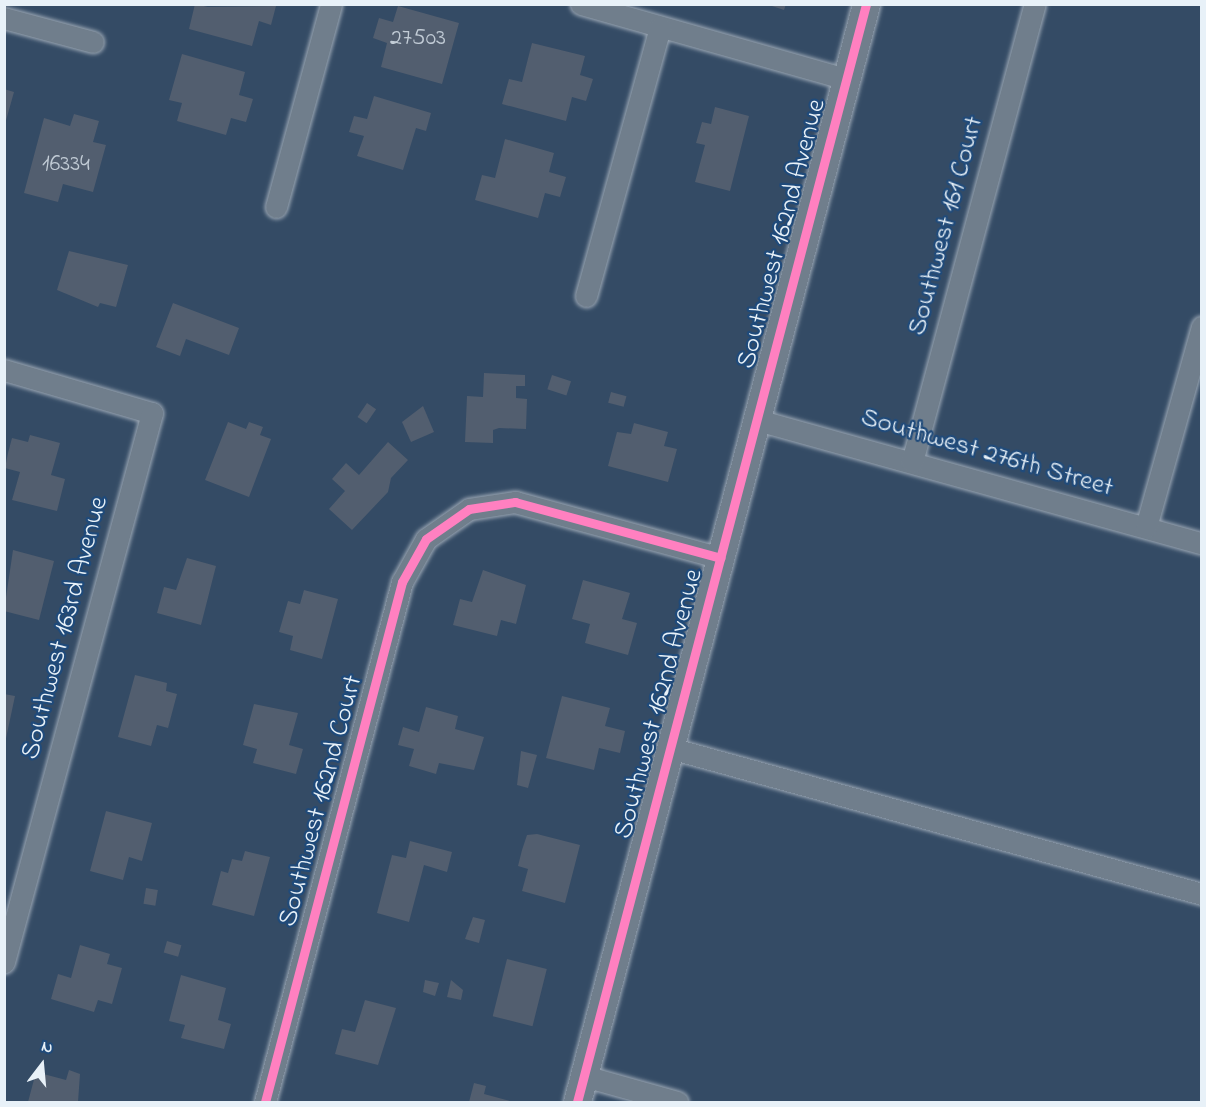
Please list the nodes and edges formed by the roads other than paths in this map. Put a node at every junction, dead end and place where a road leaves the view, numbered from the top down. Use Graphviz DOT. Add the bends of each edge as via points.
graph roads {
  1 [pos="331,4"];
  2 [pos="581,4"];
  3 [pos="866,4"];
  4 [pos="1035,4"];
  5 [pos="4,18"];
  6 [pos="660,27"];
  7 [pos="93,42"];
  8 [pos="846,79"];
  9 [pos="276,207"];
  10 [pos="586,296"];
  11 [pos="1202,327"];
  12 [pos="4,370"];
  13 [pos="757,420"];
  14 [pos="912,462"];
  15 [pos="1146,527"];
  16 [pos="1202,543"];
  17 [pos="721,558"];
  18 [pos="670,748"];
  19 [pos="1202,894"];
  20 [pos="6,950"];
  21 [pos="584,1076"];
  22 [pos="265,1102"];
  23 [pos="577,1102"];
  24 [pos="677,1102"];
  1 -- 9 [label="street"];
  2 -- 6 [label="street"];
  3 -- 8 [label="street, Southwest 162nd Avenue"];
  4 -- 14 [label="street, Southwest 161 Court"];
  5 -- 7 [label="street"];
  6 -- 8 [label="street"];
  6 -- 10 [label="street"];
  8 -- 13 [label="street, Southwest 162nd Avenue"];
  11 -- 15 [label="street"];
  12 -- 20 [label="street, Southwest 163rd Avenue" via="152,413"];
  13 -- 14 [label="street, Southwest 276th Street"];
  13 -- 17 [label="street, Southwest 162nd Avenue"];
  14 -- 15 [label="street, Southwest 276th Street"];
  15 -- 16 [label="street, Southwest 276th Street"];
  17 -- 18 [label="street, Southwest 162nd Avenue"];
  17 -- 22 [label="street, Southwest 162nd Court" via="515,502 485,504 442,522 418,549 402,582"];
  18 -- 19 [label="street"];
  18 -- 21 [label="street, Southwest 162nd Avenue"];
  21 -- 23 [label="street, Southwest 162nd Avenue"];
  21 -- 24 [label="street"];
}
